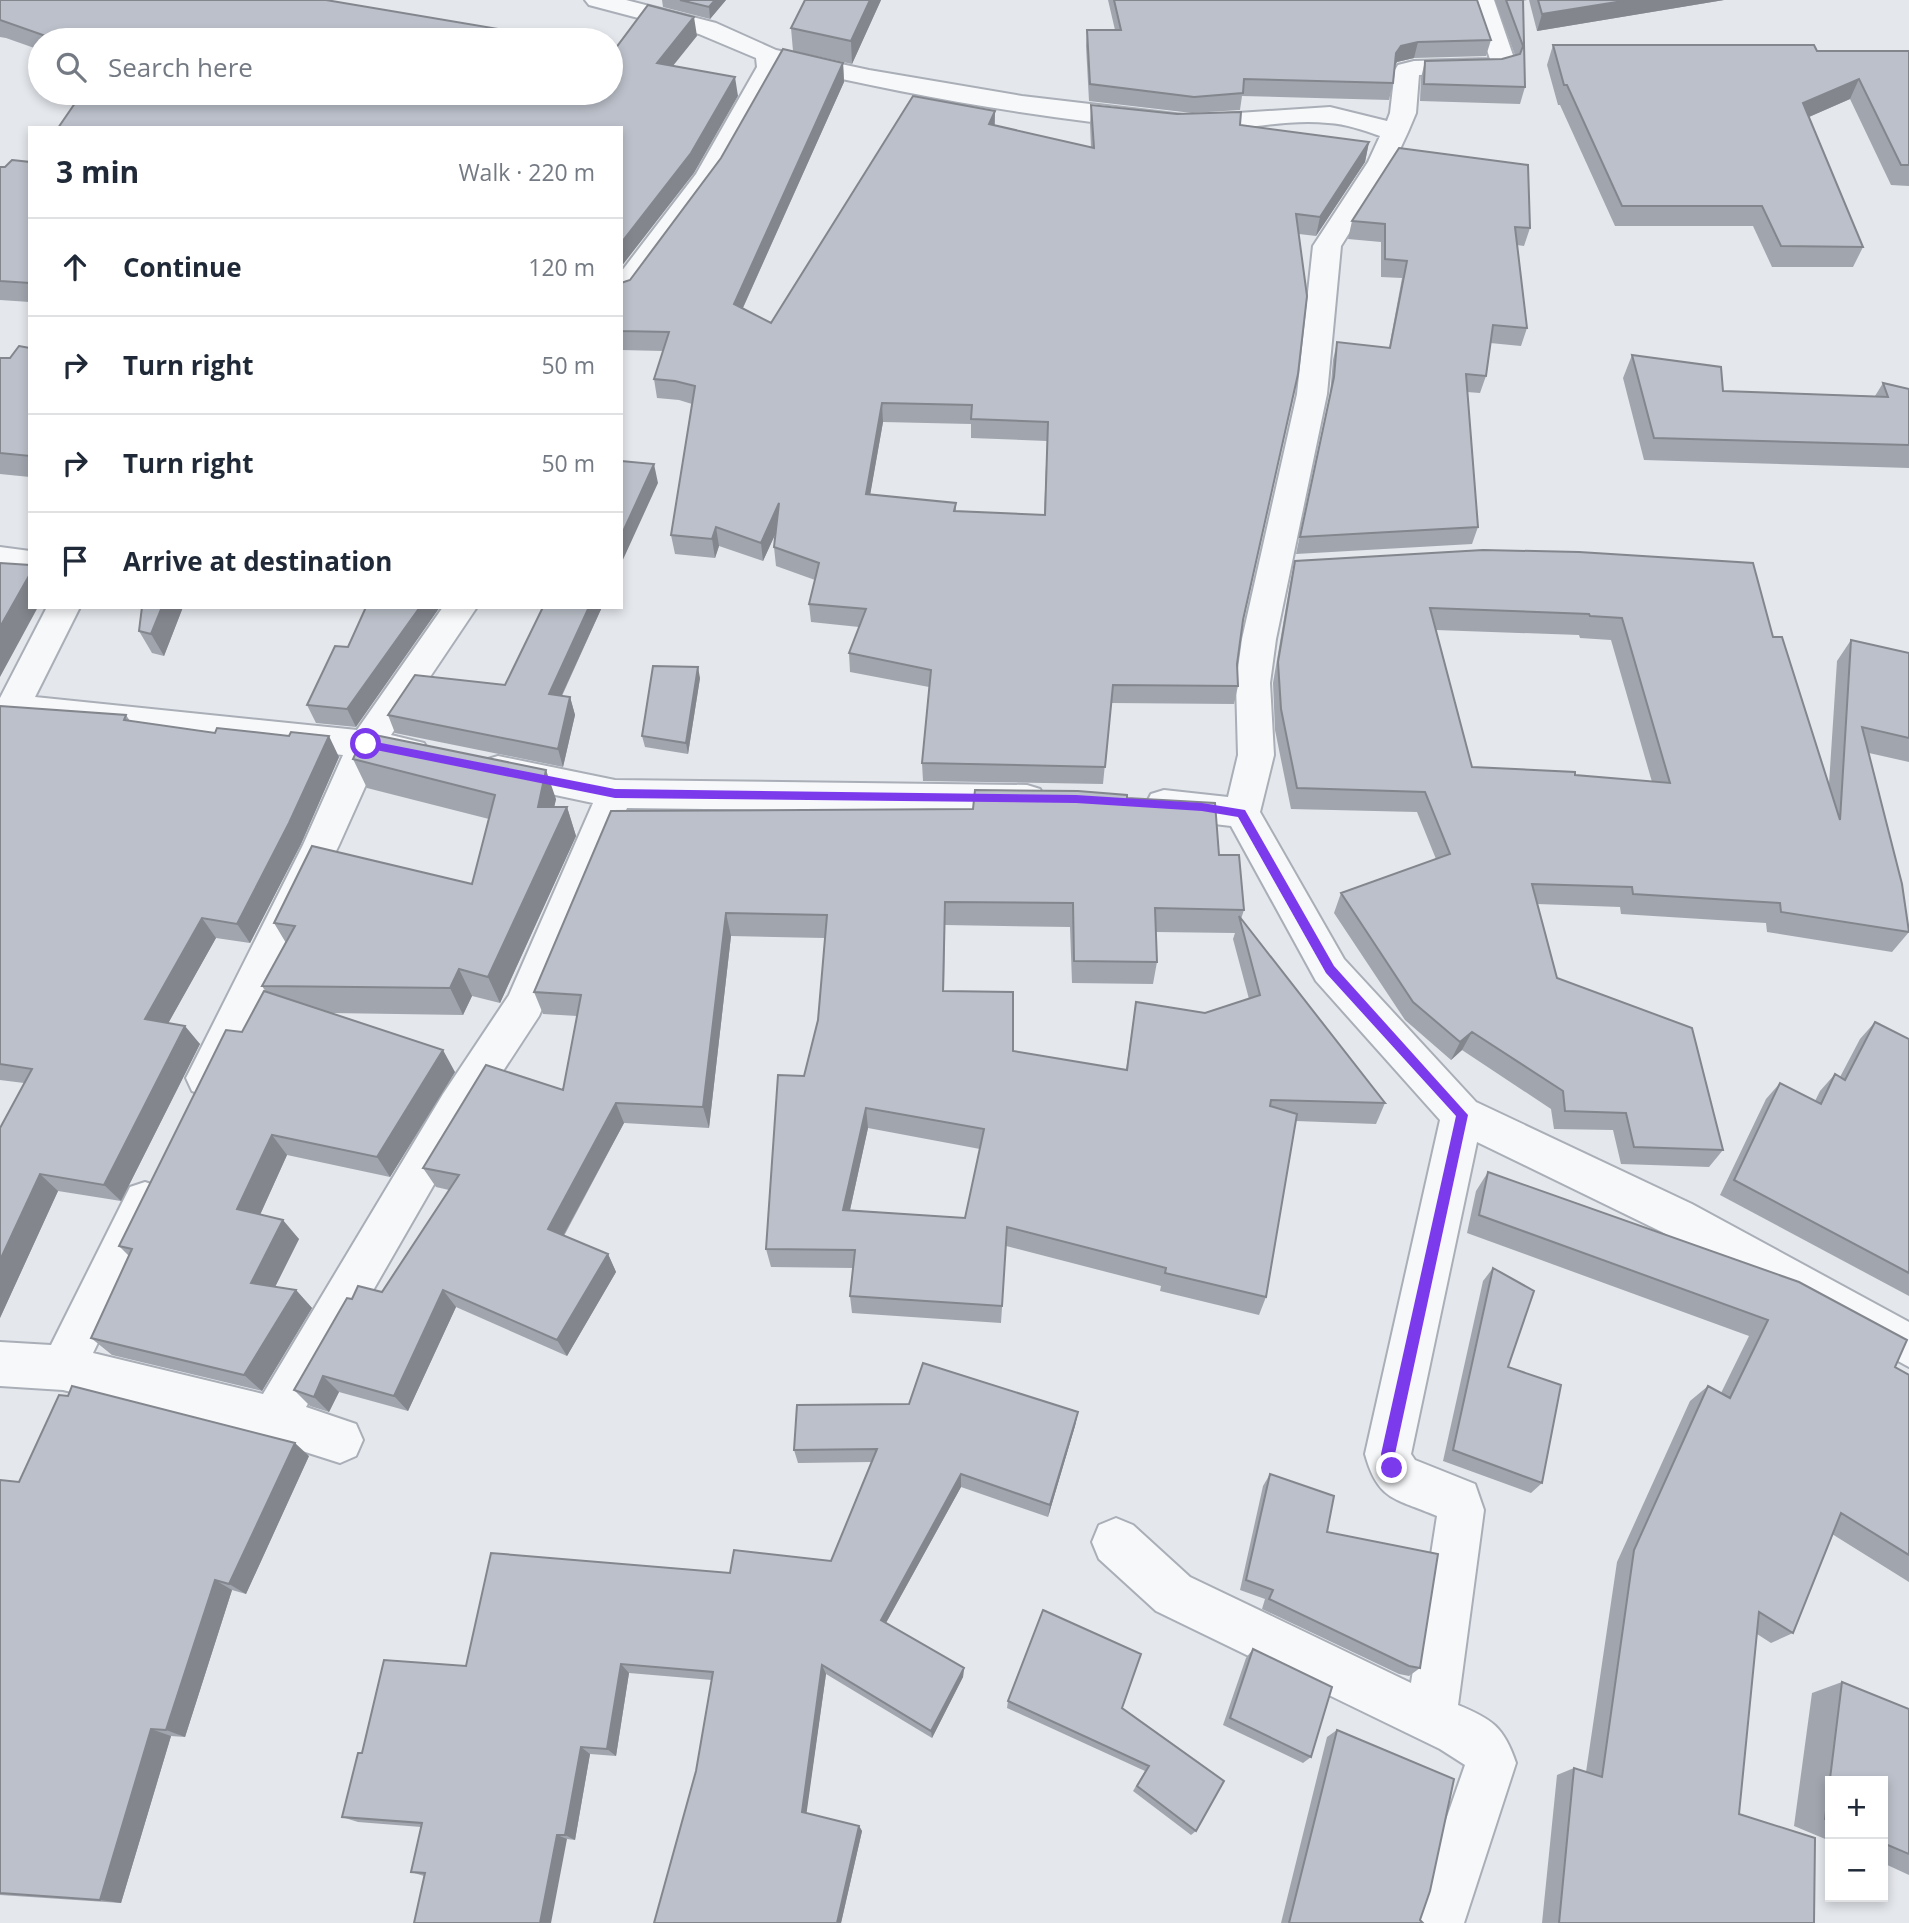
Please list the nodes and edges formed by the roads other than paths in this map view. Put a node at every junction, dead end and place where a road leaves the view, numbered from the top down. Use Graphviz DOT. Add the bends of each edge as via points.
graph roads {
  1 [pos="597,0"];
  2 [pos="1482,0"];
  3 [pos="768,55"];
  4 [pos="1395,132"];
  5 [pos="623,289"];
  6 [pos="0,558"];
  7 [pos="28,562"];
  8 [pos="63,609"];
  9 [pos="460,609"];
  10 [pos="6,717"];
  11 [pos="366,744"];
  12 [pos="615,794"];
  13 [pos="1062,799"];
  14 [pos="1132,803"];
  15 [pos="1242,813"];
  16 [pos="192,1107"];
  17 [pos="1462,1115"];
  18 [pos="161,1169"];
  19 [pos="1909,1346"];
  20 [pos="0,1364"];
  21 [pos="63,1368"];
  22 [pos="274,1419"];
  23 [pos="340,1440"];
  24 [pos="1116,1542"];
  25 [pos="1431,1719"];
  26 [pos="1437,1923"];
  1 -- 3 [label="street" via="706,30"];
  2 -- 4 [label="street" via="1504,64 1407,70 1404,113"];
  3 -- 4 [label="street" via="853,76 1178,123 1261,121 1309,114 1352,118"];
  3 -- 5 [label="street" via="769,67 708,176"];
  4 -- 15 [label="street" via="1328,246 1287,569 1253,683 1256,755"];
  6 -- 7 [label="street"];
  8 -- 10 [label="street"];
  9 -- 11 [label="street"];
  10 -- 11 [label="street"];
  11 -- 12 [label="street"];
  11 -- 16 [label="street"];
  12 -- 13 [label="street"];
  12 -- 22 [label="street" via="525,1004 457,1107"];
  14 -- 15 [label="street"];
  15 -- 17 [label="street" via="1330,970"];
  17 -- 19 [label="street" via="1677,1218"];
  17 -- 25 [label="street" via="1388,1454 1399,1476 1458,1501 1461,1510"];
  18 -- 21 [label="street"];
  20 -- 21 [label="street"];
  21 -- 22 [label="street"];
  22 -- 23 [label="street"];
  24 -- 25 [label="street" via="1173,1594"];
  25 -- 26 [label="street" via="1483,1745 1491,1763"];
}
